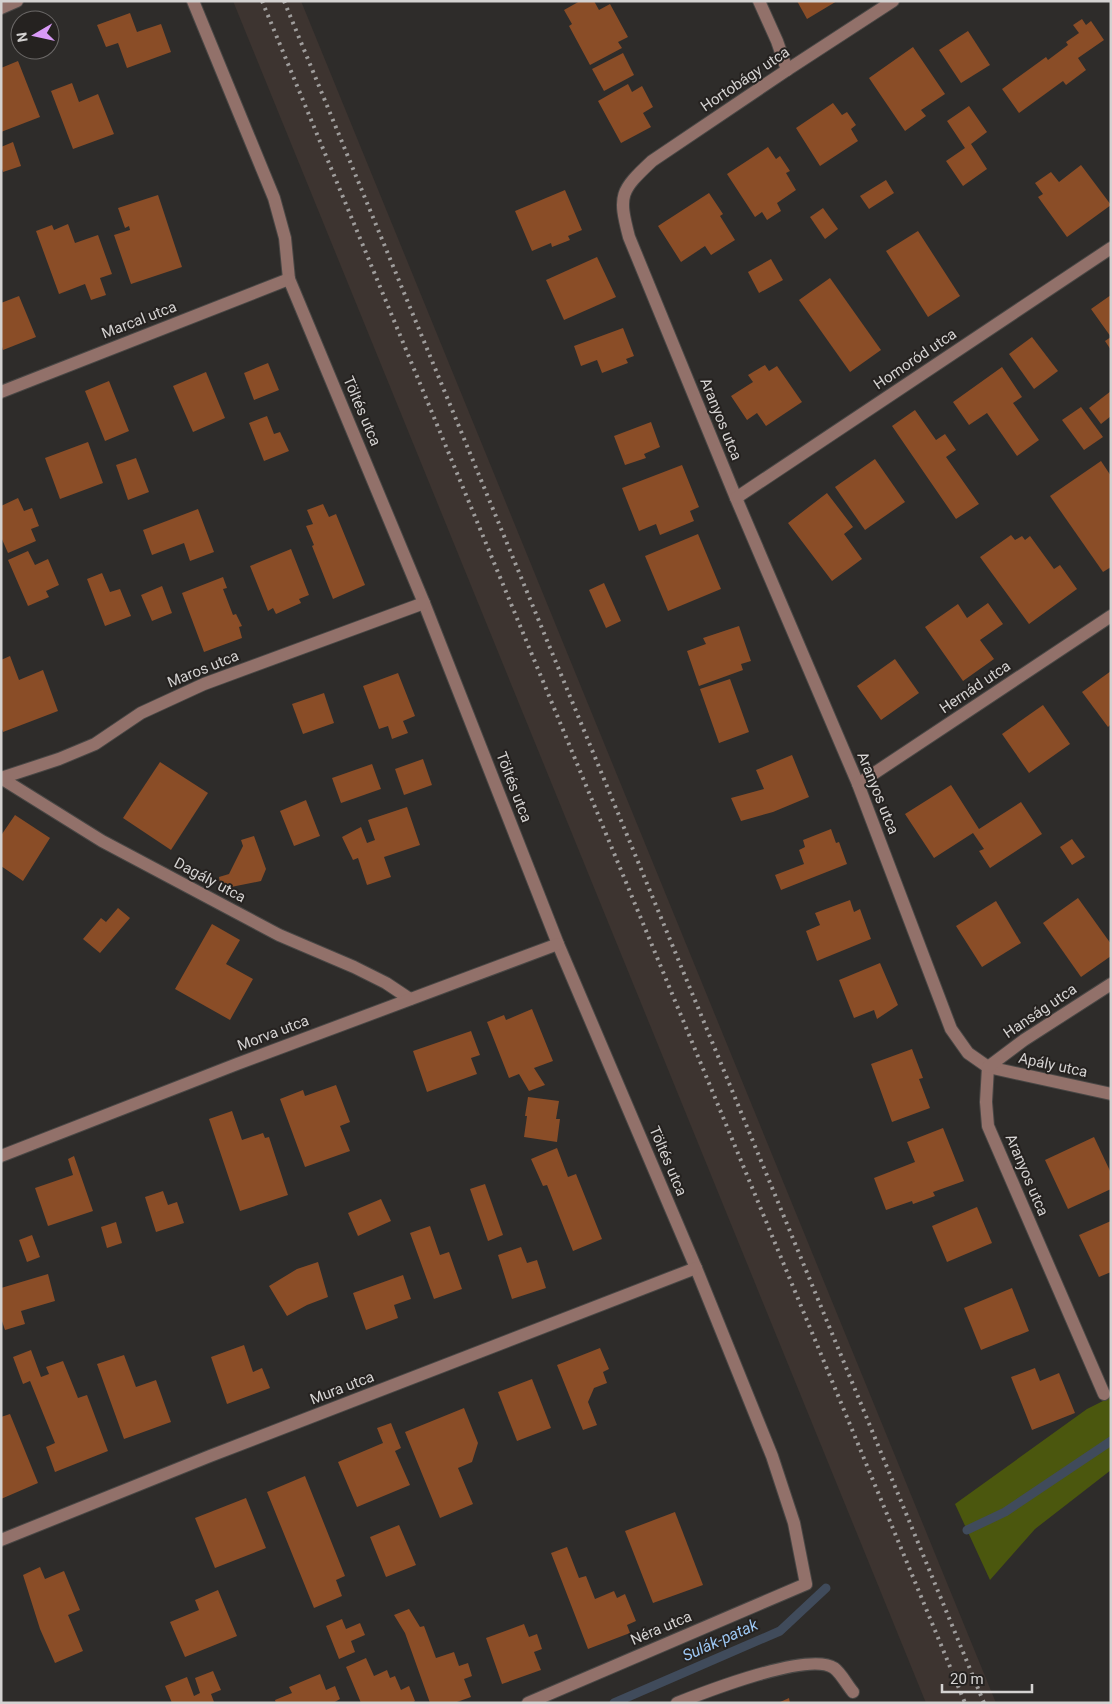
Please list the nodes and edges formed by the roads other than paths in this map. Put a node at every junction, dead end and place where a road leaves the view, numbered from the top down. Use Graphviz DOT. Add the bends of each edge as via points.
graph roads {
  1 [pos="17,1"];
  2 [pos="193,1"];
  3 [pos="759,1"];
  4 [pos="893,1"];
  5 [pos="1,8"];
  6 [pos="786,70"];
  7 [pos="623,194"];
  8 [pos="1111,248"];
  9 [pos="289,279"];
  10 [pos="1,392"];
  11 [pos="736,498"];
  12 [pos="424,603"];
  13 [pos="1111,616"];
  14 [pos="1,778"];
  15 [pos="858,784"];
  16 [pos="558,944"];
  17 [pos="1111,984"];
  18 [pos="410,999"];
  19 [pos="988,1067"];
  20 [pos="1111,1094"];
  21 [pos="1,1156"];
  22 [pos="696,1268"];
  23 [pos="1104,1394"];
  24 [pos="1,1540"];
  25 [pos="806,1584"];
  26 [pos="853,1692"];
  27 [pos="528,1703"];
  28 [pos="677,1703"];
  1 -- 5 [label="street"];
  2 -- 9 [label="street, Töltés utca" via="274,198 285,238"];
  3 -- 6 [label="street"];
  4 -- 6 [label="street, Hortobágy utca"];
  6 -- 7 [label="street, Hortobágy utca" via="652,161"];
  7 -- 11 [label="street, Aranyos utca" via="623,213 629,237"];
  8 -- 11 [label="street, Homoród utca"];
  9 -- 10 [label="street, Marcal utca"];
  9 -- 12 [label="street, Töltés utca"];
  11 -- 15 [label="street, Aranyos utca"];
  12 -- 14 [label="street, Maros utca" via="204,684 141,713 95,744 59,760"];
  12 -- 16 [label="street, Töltés utca"];
  13 -- 15 [label="street, Hernád utca"];
  14 -- 18 [label="street, Dagály utca" via="102,841 279,935 386,983"];
  15 -- 19 [label="street, Aranyos utca" via="951,1029 968,1053"];
  16 -- 18 [label="street, Morva utca"];
  16 -- 22 [label="street, Töltés utca"];
  17 -- 19 [label="street, Hanság utca"];
  18 -- 21 [label="street, Morva utca"];
  19 -- 20 [label="street, Apály utca"];
  19 -- 23 [label="street, Aranyos utca" via="988,1126"];
  22 -- 24 [label="street, Mura utca"];
  22 -- 25 [label="street, Töltés utca" via="772,1456 794,1523"];
  25 -- 27 [label="street, Néra utca"];
  26 -- 28 [label="street" via="834,1668 808,1663 774,1670"];
}
